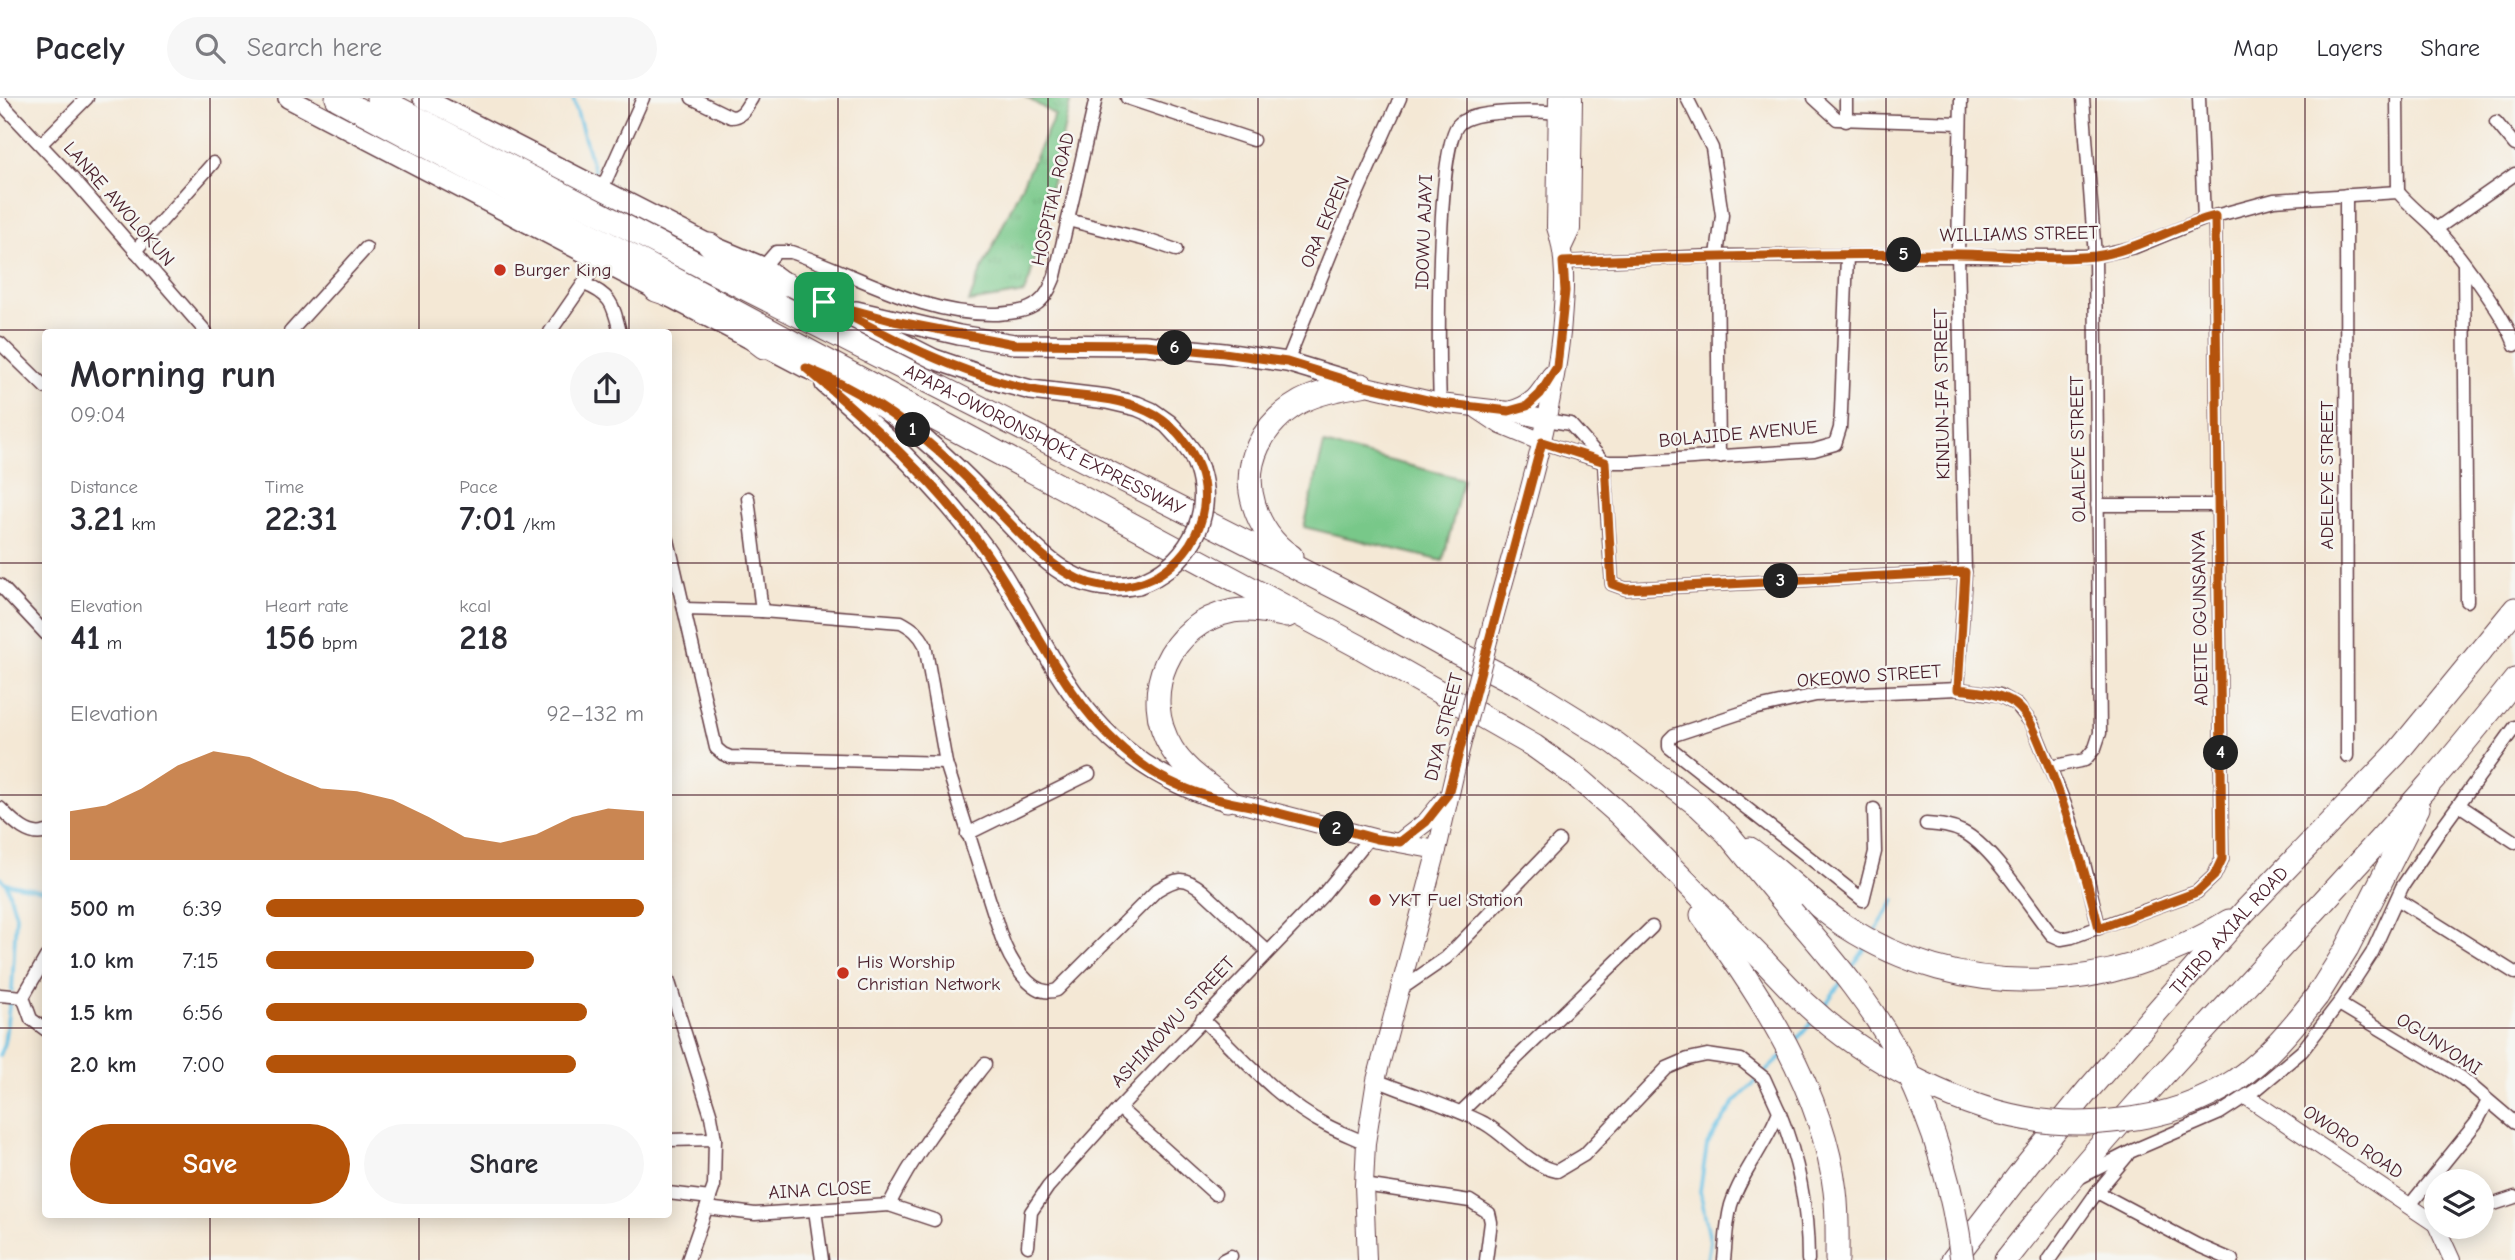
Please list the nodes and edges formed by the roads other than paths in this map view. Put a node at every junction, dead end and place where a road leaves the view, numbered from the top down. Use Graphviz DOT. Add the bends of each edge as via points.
graph roads {
  1 [pos="87,98"];
  2 [pos="288,98"];
  3 [pos="337,98"];
  4 [pos="378,98"];
  5 [pos="423,98"];
  6 [pos="643,98"];
  7 [pos="692,98"];
  8 [pos="752,98"];
  9 [pos="1096,98"];
  10 [pos="1127,98"];
  11 [pos="1400,98"];
  12 [pos="1573,98"];
  13 [pos="1687,98"];
  14 [pos="1814,98"];
  15 [pos="1846,98"];
  16 [pos="1961,98"];
  17 [pos="2084,98"];
  18 [pos="2199,98"];
  19 [pos="2397,98"];
  20 [pos="0,103"];
  21 [pos="1558,106"];
  22 [pos="1846,121"];
  23 [pos="2496,122"];
  24 [pos="1960,123"];
  25 [pos="1253,140"];
  26 [pos="41,144"];
  27 [pos="2515,145"];
  28 [pos="213,163"];
  29 [pos="2515,174"];
  30 [pos="602,189"];
  31 [pos="2398,192"];
  32 [pos="2346,195"];
  33 [pos="2210,217"];
  34 [pos="1068,220"];
  35 [pos="2436,229"];
  36 [pos="709,244"];
  37 [pos="366,248"];
  38 [pos="1176,250"];
  39 [pos="135,251"];
  40 [pos="1563,254"];
  41 [pos="1958,254"];
  42 [pos="1717,256"];
  43 [pos="1847,256"];
  44 [pos="2095,256"];
  45 [pos="599,261"];
  46 [pos="2464,265"];
  47 [pos="703,267"];
  48 [pos="755,273"];
  49 [pos="660,281"];
  50 [pos="584,284"];
  51 [pos="786,284"];
  52 [pos="824,302"];
  53 [pos="780,306"];
  54 [pos="203,329"];
  55 [pos="293,329"];
  56 [pos="552,329"];
  57 [pos="619,329"];
  58 [pos="764,337"];
  59 [pos="0,343"];
  60 [pos="2515,345"];
  61 [pos="1287,362"];
  62 [pos="1557,367"];
  63 [pos="806,368"];
  64 [pos="42,384"];
  65 [pos="1362,385"];
  66 [pos="1440,403"];
  67 [pos="1474,407"];
  68 [pos="1509,411"];
  69 [pos="1547,420"];
  70 [pos="1542,442"];
  71 [pos="1719,457"];
  72 [pos="1605,462"];
  73 [pos="748,498"];
  74 [pos="2097,505"];
  75 [pos="2218,505"];
  76 [pos="672,557"];
  77 [pos="1965,572"];
  78 [pos="0,585"];
  79 [pos="2467,601"];
  80 [pos="1368,604"];
  81 [pos="684,609"];
  82 [pos="2515,609"];
  83 [pos="762,611"];
  84 [pos="42,630"];
  85 [pos="1360,647"];
  86 [pos="2515,681"];
  87 [pos="1958,689"];
  88 [pos="2515,727"];
  89 [pos="2347,756"];
  90 [pos="946,763"];
  91 [pos="2050,767"];
  92 [pos="1089,774"];
  93 [pos="2431,783"];
  94 [pos="1448,794"];
  95 [pos="1227,800"];
  96 [pos="2459,805"];
  97 [pos="0,808"];
  98 [pos="1874,809"];
  99 [pos="1926,824"];
  100 [pos="42,833"];
  101 [pos="1727,833"];
  102 [pos="967,834"];
  103 [pos="1373,838"];
  104 [pos="1559,841"];
  105 [pos="1400,842"];
  106 [pos="2515,842"];
  107 [pos="1659,856"];
  108 [pos="1435,857"];
  109 [pos="2397,899"];
  110 [pos="2245,911"];
  111 [pos="1653,927"];
  112 [pos="2099,928"];
  113 [pos="1267,951"];
  114 [pos="42,962"];
  115 [pos="2515,973"];
  116 [pos="1401,989"];
  117 [pos="672,991"];
  118 [pos="12,996"];
  119 [pos="2339,1004"];
  120 [pos="1202,1019"];
  121 [pos="42,1027"];
  122 [pos="985,1064"];
  123 [pos="1376,1080"];
  124 [pos="2247,1097"];
  125 [pos="2488,1101"];
  126 [pos="1119,1108"];
  127 [pos="1779,1111"];
  128 [pos="1461,1112"];
  129 [pos="2515,1123"];
  130 [pos="715,1139"];
  131 [pos="672,1140"];
  132 [pos="1366,1143"];
  133 [pos="2132,1151"];
  134 [pos="1364,1185"];
  135 [pos="2062,1188"];
  136 [pos="2097,1192"];
  137 [pos="672,1194"];
  138 [pos="1214,1194"];
  139 [pos="2515,1197"];
  140 [pos="708,1203"];
  141 [pos="2494,1204"];
  142 [pos="889,1205"];
  143 [pos="2410,1205"];
  144 [pos="815,1210"];
  145 [pos="2424,1215"];
  146 [pos="934,1220"];
  147 [pos="2443,1239"];
  148 [pos="1028,1246"];
  149 [pos="688,1260"];
  150 [pos="822,1260"];
  151 [pos="1367,1260"];
  152 [pos="1486,1260"];
  153 [pos="1724,1260"];
  154 [pos="1808,1260"];
  155 [pos="1837,1260"];
  156 [pos="1953,1260"];
  157 [pos="1962,1260"];
  158 [pos="2006,1260"];
  159 [pos="2049,1260"];
  160 [pos="2232,1260"];
  161 [pos="2452,1260"];
  1 -- 26 [label="street"];
  2 -- 45 [label="main road, APAPA-OWORONSHOKI EXPRESSWAY"];
  3 -- 49 [label="highway, APAPA-OWORONSHOKI EXPRESSWAY"];
  4 -- 47 [label="highway, APAPA-OWORONSHOKI EXPRESSWAY"];
  5 -- 30 [label="main road"];
  6 -- 30 [label="street"];
  7 -- 8 [label="street" via="731,117 743,113"];
  9 -- 34 [label="street, HOSPITAL ROAD"];
  10 -- 25 [label="street"];
  11 -- 61 [label="street, ORA EKPEN"];
  12 -- 40 [label="main road, DIYA STREET" via="1571,229"];
  13 -- 42 [label="street" via="1712,148 1722,215"];
  14 -- 22 [label="street" via="1837,119"];
  15 -- 22 [label="street"];
  16 -- 24 [label="street, KINIUN-IFA STREET"];
  17 -- 44 [label="street, OLALEYE STREET"];
  18 -- 33 [label="street, ADEITE OGUNSANYA"];
  19 -- 31 [label="street"];
  20 -- 26 [label="street, LANRE AWOLOKUN"];
  21 -- 40 [label="main road, DIYA STREET" via="1556,228"];
  21 -- 66 [label="street, IDOWU AJAYI" via="1541,112 1475,116 1457,125 1452,137 1443,184"];
  22 -- 24 [label="street"];
  23 -- 27 [label="street"];
  24 -- 41 [label="street, KINIUN-IFA STREET"];
  26 -- 39 [label="street, LANRE AWOLOKUN"];
  28 -- 39 [label="street"];
  29 -- 35 [label="street"];
  30 -- 36 [label="main road"];
  31 -- 32 [label="street, WILLIAMS STREET"];
  31 -- 35 [label="street"];
  32 -- 33 [label="street, WILLIAMS STREET" via="2274,200"];
  32 -- 89 [label="street, ADELEYE STREET"];
  33 -- 44 [label="street, WILLIAMS STREET" via="2134,247"];
  33 -- 75 [label="street, ADEITE OGUNSANYA"];
  34 -- 38 [label="street"];
  34 -- 48 [label="street, HOSPITAL ROAD" via="1050,290 1026,310 977,314 915,302 791,252 776,252"];
  35 -- 46 [label="street"];
  36 -- 48 [label="highway"];
  37 -- 55 [label="street"];
  39 -- 54 [label="street, LANRE AWOLOKUN"];
  40 -- 42 [label="street, WILLIAMS STREET"];
  40 -- 62 [label="main road, DIYA STREET" via="1565,291"];
  41 -- 43 [label="street, WILLIAMS STREET"];
  41 -- 44 [label="street, WILLIAMS STREET"];
  41 -- 77 [label="street, KINIUN-IFA STREET"];
  42 -- 43 [label="street, WILLIAMS STREET"];
  42 -- 71 [label="street"];
  43 -- 71 [label="street, BOLAJIDE AVENUE" via="1840,428 1835,444 1814,450"];
  44 -- 74 [label="street, OLALEYE STREET"];
  45 -- 49 [label="main road, APAPA-OWORONSHOKI EXPRESSWAY"];
  45 -- 50 [label="street"];
  46 -- 60 [label="street"];
  46 -- 79 [label="street"];
  47 -- 48 [label="highway"];
  47 -- 53 [label="highway, APAPA-OWORONSHOKI EXPRESSWAY"];
  48 -- 51 [label="highway"];
  48 -- 53 [label="highway"];
  49 -- 58 [label="highway, APAPA-OWORONSHOKI EXPRESSWAY"];
  49 -- 58 [label="highway"];
  50 -- 56 [label="street"];
  50 -- 57 [label="street" via="600,290 612,303"];
  51 -- 52 [label="main road"];
  52 -- 61 [label="main road" via="1014,344 1145,345"];
  52 -- 63 [label="main road, bridge" via="934,359 1001,383 1137,406 1168,424 1193,454 1204,484 1200,525 1180,557 1160,574 1138,584 1096,586 1053,566 905,423 839,381"];
  53 -- 80 [label="highway, APAPA-OWORONSHOKI EXPRESSWAY"];
  58 -- 63 [label="main road, APAPA-OWORONSHOKI EXPRESSWAY"];
  58 -- 85 [label="highway, APAPA-OWORONSHOKI EXPRESSWAY"];
  59 -- 64 [label="street"];
  61 -- 65 [label="main road"];
  62 -- 68 [label="main road" via="1527,406"];
  62 -- 69 [label="main road, DIYA STREET"];
  63 -- 95 [label="main road" via="906,457 948,504 984,549 1079,703 1108,735 1141,764 1208,797"];
  65 -- 66 [label="main road"];
  65 -- 80 [label="highway" via="1301,402 1272,424 1253,453 1250,495 1256,515 1282,551"];
  66 -- 67 [label="main road"];
  67 -- 68 [label="main road"];
  67 -- 70 [label="main road" via="1501,425"];
  68 -- 69 [label="main road"];
  69 -- 70 [label="main road, DIYA STREET"];
  69 -- 72 [label="street" via="1570,424"];
  70 -- 72 [label="street, BOLAJIDE AVENUE"];
  70 -- 94 [label="main road, DIYA STREET, bridge"];
  71 -- 72 [label="street, BOLAJIDE AVENUE"];
  72 -- 77 [label="street" via="1612,584 1626,589"];
  73 -- 83 [label="street"];
  74 -- 75 [label="street"];
  74 -- 91 [label="street, OLALEYE STREET" via="2100,733 2085,760"];
  75 -- 112 [label="street, ADEITE OGUNSANYA" via="2222,859 2214,876 2197,892"];
  76 -- 81 [label="street"];
  77 -- 87 [label="street, KINIUN-IFA STREET"];
  78 -- 84 [label="street"];
  80 -- 101 [label="highway, APAPA-OWORONSHOKI EXPRESSWAY" via="1528,689 1615,743 1699,806"];
  81 -- 83 [label="street"];
  81 -- 90 [label="street" via="716,748 723,754"];
  82 -- 110 [label="highway, THIRD AXIAL ROAD" via="2396,754"];
  83 -- 90 [label="street" via="901,622 911,627 925,645"];
  85 -- 95 [label="highway" via="1286,616 1250,610 1213,618 1171,651 1157,698 1164,733 1183,764"];
  85 -- 107 [label="highway, APAPA-OWORONSHOKI EXPRESSWAY" via="1534,746 1587,785"];
  86 -- 93 [label="highway"];
  87 -- 91 [label="street, OKEOWO STREET" via="1998,695 2017,705 2032,724"];
  87 -- 98 [label="street, OKEOWO STREET" via="1816,695 1753,709 1669,740 1670,747 1863,900 1875,852"];
  88 -- 96 [label="street"];
  90 -- 102 [label="street"];
  91 -- 112 [label="street, OKEOWO STREET" via="2083,859"];
  92 -- 102 [label="street"];
  93 -- 107 [label="highway, bridge" via="2347,948 2297,1023 2257,1063 2207,1097 2136,1119 2051,1122 2010,1115 1884,1062 1807,1005"];
  93 -- 135 [label="highway"];
  94 -- 105 [label="main road" via="1426,822"];
  94 -- 108 [label="main road, DIYA STREET"];
  95 -- 103 [label="main road"];
  96 -- 106 [label="street"];
  96 -- 109 [label="street"];
  97 -- 100 [label="street" via="18,825"];
  99 -- 112 [label="street, ADEITE OGUNSANYA" via="1966,834 1991,856 2052,935 2060,939"];
  101 -- 110 [label="highway" via="1847,926 1898,954 1966,974 2036,981 2102,975 2166,954"];
  101 -- 157 [label="highway, bridge" via="1840,969 1905,1067 1950,1191"];
  102 -- 113 [label="street" via="1007,952 1038,990 1057,990 1157,890 1181,879 1203,891"];
  103 -- 105 [label="main road"];
  103 -- 108 [label="main road"];
  103 -- 113 [label="street, ASHIMOWU STREET"];
  104 -- 116 [label="street" via="1446,958"];
  105 -- 108 [label="main road"];
  107 -- 155 [label="highway" via="1758,999 1813,1105 1835,1189"];
  108 -- 116 [label="main road, DIYA STREET"];
  109 -- 115 [label="street"];
  109 -- 119 [label="street" via="2372,953"];
  110 -- 156 [label="highway, THIRD AXIAL ROAD" via="2088,1090"];
  111 -- 128 [label="street"];
  113 -- 120 [label="street, ASHIMOWU STREET"];
  114 -- 118 [label="street"];
  116 -- 123 [label="main road, DIYA STREET"];
  117 -- 130 [label="street"];
  118 -- 121 [label="street"];
  119 -- 124 [label="street" via="2302,1051"];
  119 -- 125 [label="street, OGUNYOMI" via="2431,1057"];
  120 -- 126 [label="street, ASHIMOWU STREET"];
  120 -- 132 [label="street" via="1297,1105 1324,1125"];
  122 -- 142 [label="street" via="926,1140"];
  123 -- 128 [label="street"];
  123 -- 132 [label="main road, DIYA STREET"];
  124 -- 133 [label="street"];
  124 -- 143 [label="street, OWORO ROAD"];
  125 -- 129 [label="street, OGUNYOMI"];
  125 -- 143 [label="street" via="2476,1123"];
  126 -- 138 [label="street"];
  126 -- 148 [label="street, ASHIMOWU STREET" via="1031,1212"];
  127 -- 128 [label="street" via="1764,1078 1741,1060 1707,1055 1688,1059 1667,1068 1584,1155 1557,1171 1539,1165 1487,1125"];
  127 -- 153 [label="street" via="1731,1206"];
  127 -- 154 [label="street" via="1803,1188"];
  130 -- 131 [label="street"];
  130 -- 140 [label="street" via="714,1186"];
  132 -- 134 [label="main road, DIYA STREET"];
  133 -- 135 [label="street"];
  133 -- 136 [label="street"];
  134 -- 151 [label="main road, DIYA STREET"];
  134 -- 152 [label="street" via="1470,1201 1483,1208 1491,1222"];
  135 -- 158 [label="highway"];
  136 -- 159 [label="street"];
  136 -- 160 [label="street"];
  137 -- 140 [label="street, AINA CLOSE"];
  139 -- 141 [label="street"];
  140 -- 144 [label="street, AINA CLOSE" via="755,1214"];
  140 -- 149 [label="street"];
  142 -- 144 [label="street, AINA CLOSE"];
  142 -- 146 [label="street, AINA CLOSE"];
  143 -- 145 [label="street, OWORO ROAD"];
  144 -- 150 [label="street"];
  147 -- 161 [label="street, OWORO ROAD"];
}
